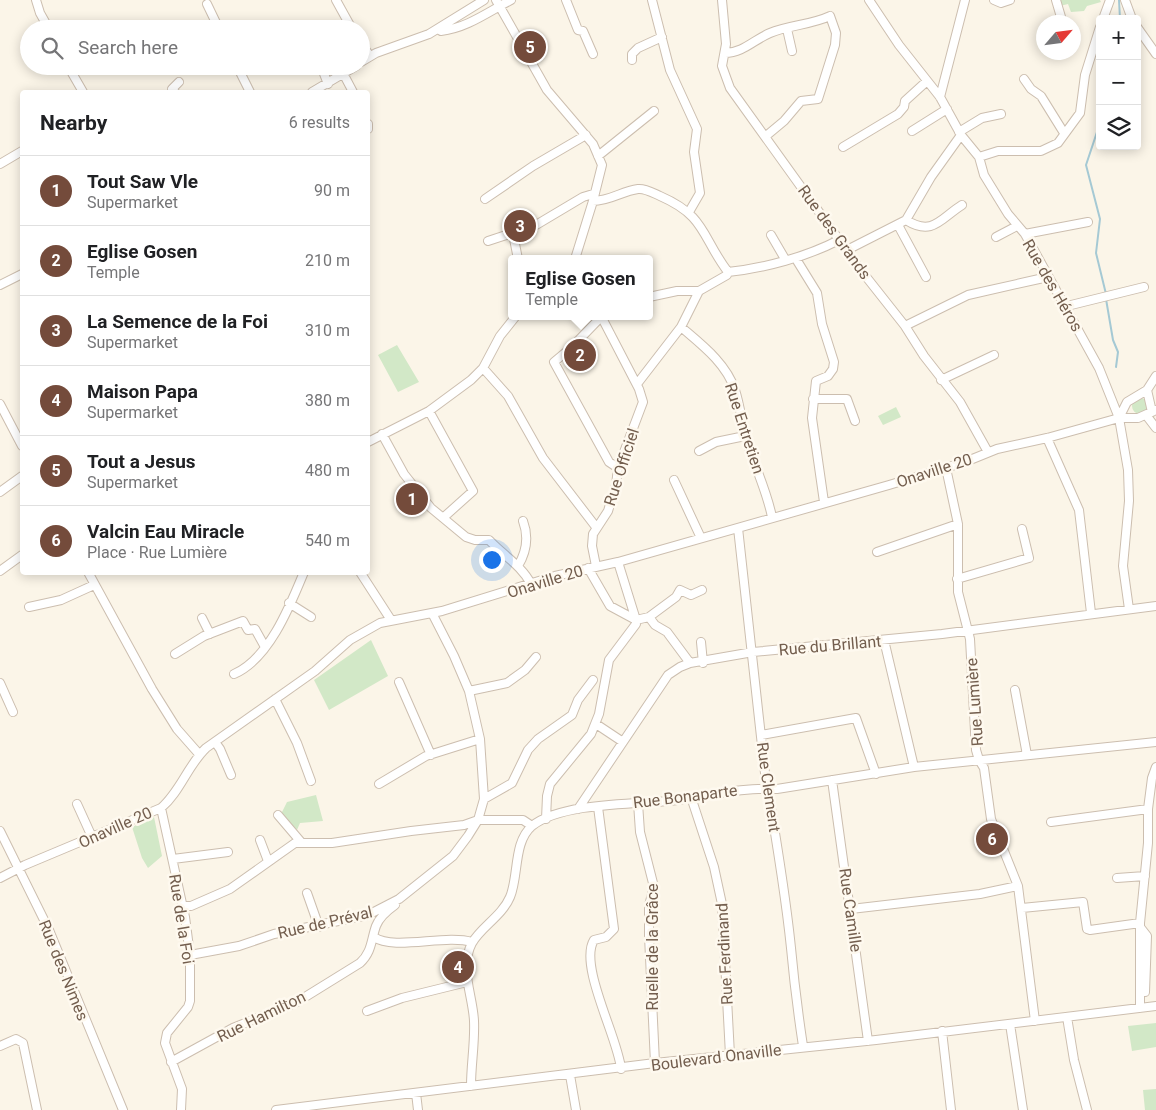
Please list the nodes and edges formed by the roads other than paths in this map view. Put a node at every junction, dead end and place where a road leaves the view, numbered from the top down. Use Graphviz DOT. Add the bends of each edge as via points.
graph roads {
  1 [pos="36,0"];
  2 [pos="336,0"];
  3 [pos="484,0"];
  4 [pos="510,0"];
  5 [pos="566,0"];
  6 [pos="652,0"];
  7 [pos="722,0"];
  8 [pos="869,0"];
  9 [pos="965,0"];
  10 [pos="994,0"];
  11 [pos="1010,0"];
  12 [pos="1056,0"];
  13 [pos="1110,0"];
  14 [pos="1124,0"];
  15 [pos="498,3"];
  16 [pos="207,4"];
  17 [pos="1060,15"];
  18 [pos="1104,15"];
  19 [pos="1130,15"];
  20 [pos="44,20"];
  21 [pos="214,20"];
  22 [pos="347,20"];
  23 [pos="438,29"];
  24 [pos="787,29"];
  25 [pos="1141,33"];
  26 [pos="662,37"];
  27 [pos="1096,40"];
  28 [pos="792,52"];
  29 [pos="725,53"];
  30 [pos="593,54"];
  31 [pos="1156,54"];
  32 [pos="370,56"];
  33 [pos="632,60"];
  34 [pos="73,75"];
  35 [pos="242,75"];
  36 [pos="324,75"];
  37 [pos="344,75"];
  38 [pos="1024,79"];
  39 [pos="927,81"];
  40 [pos="178,82"];
  41 [pos="328,84"];
  42 [pos="82,90"];
  43 [pos="173,90"];
  44 [pos="249,90"];
  45 [pos="316,90"];
  46 [pos="353,90"];
  47 [pos="940,97"];
  48 [pos="947,109"];
  49 [pos="654,111"];
  50 [pos="1001,114"];
  51 [pos="912,131"];
  52 [pos="1064,133"];
  53 [pos="960,134"];
  54 [pos="586,135"];
  55 [pos="766,136"];
  56 [pos="843,147"];
  57 [pos="20,153"];
  58 [pos="598,156"];
  59 [pos="979,157"];
  60 [pos="0,164"];
  61 [pos="593,198"];
  62 [pos="484,199"];
  63 [pos="962,204"];
  64 [pos="689,212"];
  65 [pos="906,220"];
  66 [pos="1088,222"];
  67 [pos="898,225"];
  68 [pos="1017,226"];
  69 [pos="513,234"];
  70 [pos="1024,234"];
  71 [pos="771,235"];
  72 [pos="996,237"];
  73 [pos="839,240"];
  74 [pos="488,241"];
  75 [pos="847,250"];
  76 [pos="517,255"];
  77 [pos="576,255"];
  78 [pos="785,259"];
  79 [pos="796,259"];
  80 [pos="728,272"];
  81 [pos="20,275"];
  82 [pos="926,277"];
  83 [pos="1048,277"];
  84 [pos="0,285"];
  85 [pos="1144,287"];
  86 [pos="699,290"];
  87 [pos="653,296"];
  88 [pos="1067,306"];
  89 [pos="513,320"];
  90 [pos="597,320"];
  91 [pos="603,320"];
  92 [pos="905,326"];
  93 [pos="681,327"];
  94 [pos="994,355"];
  95 [pos="483,368"];
  96 [pos="1156,376"];
  97 [pos="942,380"];
  98 [pos="637,384"];
  99 [pos="1146,390"];
  100 [pos="813,399"];
  101 [pos="0,404"];
  102 [pos="429,411"];
  103 [pos="1151,412"];
  104 [pos="8,418"];
  105 [pos="1119,418"];
  106 [pos="855,421"];
  107 [pos="0,423"];
  108 [pos="1156,428"];
  109 [pos="382,434"];
  110 [pos="745,436"];
  111 [pos="1047,438"];
  112 [pos="370,441"];
  113 [pos="20,442"];
  114 [pos="699,450"];
  115 [pos="988,452"];
  116 [pos="618,468"];
  117 [pos="946,468"];
  118 [pos="20,477"];
  119 [pos="674,480"];
  120 [pos="0,492"];
  121 [pos="824,502"];
  122 [pos="444,518"];
  123 [pos="772,518"];
  124 [pos="524,521"];
  125 [pos="958,524"];
  126 [pos="596,527"];
  127 [pos="738,528"];
  128 [pos="1022,529"];
  129 [pos="701,538"];
  130 [pos="877,552"];
  131 [pos="20,556"];
  132 [pos="618,562"];
  133 [pos="518,566"];
  134 [pos="592,567"];
  135 [pos="0,571"];
  136 [pos="90,575"];
  137 [pos="303,575"];
  138 [pos="362,575"];
  139 [pos="957,579"];
  140 [pos="94,584"];
  141 [pos="531,584"];
  142 [pos="702,590"];
  143 [pos="289,603"];
  144 [pos="1156,606"];
  145 [pos="29,607"];
  146 [pos="1129,609"];
  147 [pos="432,613"];
  148 [pos="1091,613"];
  149 [pos="311,617"];
  150 [pos="649,617"];
  151 [pos="202,618"];
  152 [pos="391,620"];
  153 [pos="636,620"];
  154 [pos="967,630"];
  155 [pos="210,634"];
  156 [pos="884,640"];
  157 [pos="701,642"];
  158 [pos="265,647"];
  159 [pos="753,652"];
  160 [pos="175,654"];
  161 [pos="536,657"];
  162 [pos="703,662"];
  163 [pos="690,663"];
  164 [pos="234,674"];
  165 [pos="593,680"];
  166 [pos="399,682"];
  167 [pos="0,683"];
  168 [pos="1015,690"];
  169 [pos="469,691"];
  170 [pos="275,699"];
  171 [pos="13,712"];
  172 [pos="596,724"];
  173 [pos="761,735"];
  174 [pos="480,739"];
  175 [pos="215,742"];
  176 [pos="623,742"];
  177 [pos="1156,742"];
  178 [pos="199,754"];
  179 [pos="431,755"];
  180 [pos="1028,756"];
  181 [pos="979,760"];
  182 [pos="914,767"];
  183 [pos="1156,767"];
  184 [pos="876,774"];
  185 [pos="231,775"];
  186 [pos="832,780"];
  187 [pos="312,781"];
  188 [pos="379,784"];
  189 [pos="767,788"];
  190 [pos="691,797"];
  191 [pos="484,798"];
  192 [pos="638,803"];
  193 [pos="77,804"];
  194 [pos="598,807"];
  195 [pos="161,808"];
  196 [pos="578,809"];
  197 [pos="1148,809"];
  198 [pos="278,815"];
  199 [pos="546,819"];
  200 [pos="478,820"];
  201 [pos="1051,822"];
  202 [pos="532,826"];
  203 [pos="0,831"];
  204 [pos="92,836"];
  205 [pos="260,840"];
  206 [pos="301,842"];
  207 [pos="228,852"];
  208 [pos="173,859"];
  209 [pos="268,861"];
  210 [pos="19,868"];
  211 [pos="1145,876"];
  212 [pos="0,878"];
  213 [pos="1117,878"];
  214 [pos="1018,886"];
  215 [pos="307,893"];
  216 [pos="399,899"];
  217 [pos="184,906"];
  218 [pos="851,908"];
  219 [pos="1022,908"];
  220 [pos="371,914"];
  221 [pos="378,923"];
  222 [pos="1140,925"];
  223 [pos="319,927"];
  224 [pos="374,937"];
  225 [pos="472,942"];
  226 [pos="190,954"];
  227 [pos="467,982"];
  228 [pos="1156,1006"];
  229 [pos="1143,1007"];
  230 [pos="367,1011"];
  231 [pos="1067,1017"];
  232 [pos="1035,1021"];
  233 [pos="1010,1024"];
  234 [pos="942,1031"];
  235 [pos="868,1041"];
  236 [pos="0,1046"];
  237 [pos="803,1046"];
  238 [pos="730,1055"];
  239 [pos="171,1062"];
  240 [pos="655,1063"];
  241 [pos="622,1069"];
  242 [pos="570,1075"];
  243 [pos="471,1086"];
  244 [pos="416,1093"];
  245 [pos="334,1107"];
  246 [pos="36,1110"];
  247 [pos="123,1110"];
  248 [pos="181,1110"];
  249 [pos="276,1110"];
  250 [pos="418,1110"];
  251 [pos="576,1110"];
  252 [pos="951,1110"];
  253 [pos="1023,1110"];
  254 [pos="1087,1110"];
  1 -- 20 [label="street"];
  2 -- 22 [label="street"];
  3 -- 23 [label="street"];
  4 -- 15 [label="street"];
  5 -- 30 [label="street" via="578,30 583,31"];
  6 -- 26 [label="street"];
  7 -- 29 [label="street, Rue des Grands"];
  8 -- 39 [label="street, Rue des Héros" via="898,45"];
  9 -- 47 [label="street"];
  10 -- 11 [label="street" via="1001,3"];
  12 -- 17 [label="street"];
  13 -- 18 [label="street"];
  14 -- 19 [label="street"];
  15 -- 23 [label="street" via="471,23 450,30"];
  15 -- 54 [label="street" via="547,90"];
  16 -- 21 [label="street"];
  23 -- 32 [label="street" via="418,40"];
  24 -- 28 [label="street"];
  24 -- 29 [label="street" via="772,32 735,53"];
  24 -- 55 [label="street" via="830,16 836,33 835,45 818,99 801,101"];
  25 -- 31 [label="street"];
  26 -- 33 [label="street" via="638,48 632,54"];
  26 -- 64 [label="street" via="670,70 697,129 694,158 700,193"];
  27 -- 52 [label="street" via="1085,75 1080,113"];
  29 -- 55 [label="street, Rue des Grands" via="722,66 726,80"];
  34 -- 42 [label="street"];
  35 -- 44 [label="street"];
  36 -- 41 [label="street"];
  37 -- 41 [label="street"];
  37 -- 46 [label="street"];
  38 -- 52 [label="street" via="1041,96"];
  39 -- 47 [label="street, Rue des Héros"];
  39 -- 56 [label="street" via="905,101 898,114"];
  40 -- 43 [label="street"];
  41 -- 45 [label="street"];
  47 -- 48 [label="street, Rue des Héros"];
  48 -- 51 [label="street"];
  48 -- 53 [label="street, Rue des Héros"];
  49 -- 58 [label="street"];
  50 -- 53 [label="street" via="982,118"];
  52 -- 59 [label="street" via="1058,143 1041,151 998,151"];
  53 -- 59 [label="street, Rue des Héros"];
  53 -- 65 [label="street"];
  54 -- 58 [label="street"];
  54 -- 62 [label="street"];
  55 -- 73 [label="street, Rue des Grands"];
  57 -- 60 [label="street"];
  58 -- 61 [label="street" via="602,172"];
  59 -- 68 [label="street, Rue des Héros" via="984,175"];
  61 -- 64 [label="street" via="602,201 641,189"];
  61 -- 69 [label="street" via="582,197 536,225"];
  61 -- 77 [label="street"];
  63 -- 65 [label="street" via="935,225 918,228"];
  64 -- 80 [label="street"];
  65 -- 67 [label="street"];
  66 -- 70 [label="street"];
  67 -- 75 [label="street"];
  67 -- 82 [label="street"];
  68 -- 70 [label="street, Rue des Héros"];
  68 -- 72 [label="street"];
  69 -- 74 [label="street"];
  69 -- 76 [label="street"];
  70 -- 83 [label="street, Rue des Héros"];
  71 -- 78 [label="street"];
  73 -- 75 [label="street, Rue des Grands"];
  73 -- 79 [label="street"];
  75 -- 92 [label="street, Rue des Grands"];
  78 -- 79 [label="street"];
  78 -- 80 [label="street"];
  79 -- 100 [label="street" via="813,285 834,362 828,376 816,381"];
  80 -- 86 [label="street"];
  81 -- 84 [label="street"];
  83 -- 88 [label="street, Rue des Héros"];
  83 -- 92 [label="street" via="968,295"];
  85 -- 88 [label="street"];
  86 -- 87 [label="street" via="677,290"];
  86 -- 93 [label="street"];
  88 -- 105 [label="street, Rue des Héros" via="1099,368"];
  89 -- 95 [label="street"];
  90 -- 116 [label="street" via="554,362 609,462"];
  91 -- 98 [label="street"];
  92 -- 97 [label="street, Rue des Grands"];
  93 -- 98 [label="street"];
  93 -- 110 [label="street, Rue Entretien" via="712,353 729,376"];
  94 -- 97 [label="street"];
  95 -- 102 [label="street"];
  95 -- 126 [label="street" via="508,396 543,458"];
  96 -- 99 [label="street"];
  97 -- 115 [label="street, Rue des Grands" via="960,402"];
  98 -- 116 [label="street, Rue Officiel" via="643,402"];
  99 -- 103 [label="street"];
  99 -- 105 [label="street" via="1127,402"];
  100 -- 106 [label="street" via="847,399"];
  100 -- 121 [label="street" via="812,418"];
  101 -- 104 [label="street"];
  102 -- 109 [label="street"];
  102 -- 122 [label="street" via="473,490"];
  103 -- 105 [label="street, Onaville 20" via="1138,418"];
  103 -- 108 [label="street"];
  104 -- 107 [label="street"];
  104 -- 113 [label="street"];
  105 -- 111 [label="street, Onaville 20"];
  105 -- 146 [label="street, Rue des Héros" via="1129,480 1123,560"];
  109 -- 112 [label="street"];
  109 -- 122 [label="street" via="404,474 431,508"];
  110 -- 114 [label="street" via="716,442"];
  110 -- 123 [label="street, Rue Entretien" via="759,470"];
  111 -- 115 [label="street, Onaville 20"];
  111 -- 148 [label="street" via="1079,510"];
  115 -- 117 [label="street, Onaville 20"];
  116 -- 126 [label="street, Rue Officiel" via="611,503 606,516"];
  117 -- 121 [label="street, Onaville 20"];
  117 -- 125 [label="street, Rue Lumière"];
  118 -- 120 [label="street"];
  119 -- 129 [label="street"];
  121 -- 123 [label="street, Onaville 20"];
  122 -- 133 [label="street" via="466,537 489,540"];
  123 -- 127 [label="street, Onaville 20"];
  124 -- 133 [label="street" via="527,541"];
  125 -- 130 [label="street"];
  125 -- 139 [label="street, Rue Lumière"];
  126 -- 134 [label="street, Rue Officiel"];
  127 -- 129 [label="street, Onaville 20"];
  127 -- 159 [label="street, Rue Clement"];
  128 -- 139 [label="street" via="1029,558"];
  129 -- 132 [label="street, Onaville 20"];
  131 -- 135 [label="street"];
  132 -- 134 [label="street, Onaville 20"];
  132 -- 153 [label="street"];
  133 -- 141 [label="street"];
  134 -- 141 [label="street, Onaville 20"];
  134 -- 153 [label="street" via="610,606"];
  136 -- 140 [label="street"];
  137 -- 143 [label="street"];
  138 -- 152 [label="street"];
  139 -- 154 [label="street, Rue Lumière"];
  140 -- 145 [label="street" via="61,600"];
  140 -- 178 [label="street" via="152,689 177,729"];
  141 -- 147 [label="street, Onaville 20"];
  142 -- 150 [label="street" via="690,594 680,590"];
  143 -- 149 [label="street"];
  143 -- 158 [label="street"];
  144 -- 146 [label="street, Rue du Brillant"];
  146 -- 148 [label="street, Rue du Brillant"];
  147 -- 152 [label="street, Onaville 20"];
  147 -- 169 [label="street, Rue de Préval"];
  148 -- 154 [label="street, Rue du Brillant"];
  150 -- 153 [label="street"];
  150 -- 163 [label="street" via="667,632"];
  151 -- 155 [label="street"];
  152 -- 170 [label="street, Onaville 20" via="350,640 315,671"];
  153 -- 172 [label="street" via="633,630 609,660"];
  154 -- 156 [label="street, Rue du Brillant"];
  154 -- 181 [label="street, Rue Lumière"];
  155 -- 158 [label="street" via="243,621 248,630 255,629"];
  155 -- 160 [label="street"];
  156 -- 159 [label="street, Rue du Brillant"];
  156 -- 182 [label="street"];
  157 -- 162 [label="street"];
  158 -- 164 [label="street" via="250,666"];
  159 -- 162 [label="street, Rue du Brillant"];
  159 -- 173 [label="street, Rue Clement"];
  161 -- 169 [label="street" via="508,683"];
  162 -- 163 [label="street, Rue du Brillant"];
  163 -- 176 [label="street, Rue du Brillant" via="668,675"];
  165 -- 191 [label="street" via="578,700 572,715 528,750 512,783"];
  166 -- 179 [label="street"];
  167 -- 171 [label="street"];
  168 -- 180 [label="street"];
  169 -- 174 [label="street, Rue de Préval"];
  170 -- 175 [label="street, Onaville 20"];
  170 -- 187 [label="street"];
  172 -- 176 [label="street"];
  172 -- 199 [label="street" via="550,784 546,796"];
  173 -- 184 [label="street" via="856,718"];
  173 -- 189 [label="street, Rue Clement"];
  174 -- 179 [label="street"];
  174 -- 191 [label="street, Rue de Préval"];
  175 -- 178 [label="street, Onaville 20"];
  175 -- 185 [label="street"];
  176 -- 196 [label="street, Rue du Brillant"];
  177 -- 180 [label="street, Rue Bonaparte"];
  178 -- 195 [label="street, Onaville 20"];
  179 -- 188 [label="street"];
  180 -- 181 [label="street, Rue Bonaparte"];
  181 -- 182 [label="street, Rue Bonaparte"];
  181 -- 214 [label="street, Rue Lumière" via="984,768 991,819"];
  182 -- 184 [label="street, Rue Bonaparte"];
  183 -- 197 [label="street"];
  184 -- 186 [label="street, Rue Bonaparte"];
  186 -- 189 [label="street, Rue Bonaparte"];
  186 -- 218 [label="street, Rue Camille"];
  189 -- 190 [label="street, Rue Bonaparte"];
  189 -- 237 [label="street, Rue Clement"];
  190 -- 192 [label="street, Rue Bonaparte"];
  190 -- 238 [label="street, Rue Ferdinand" via="714,866 722,904"];
  191 -- 200 [label="street, Rue de Préval"];
  192 -- 194 [label="street, Rue Bonaparte"];
  192 -- 240 [label="street, Ruelle de la Grâce" via="640,832 654,887 649,905 649,936"];
  193 -- 204 [label="street"];
  194 -- 196 [label="street, Rue Bonaparte"];
  194 -- 241 [label="street" via="614,929 606,937 594,940 591,949 597,991"];
  195 -- 204 [label="street, Onaville 20"];
  195 -- 208 [label="street, Rue de la Foi"];
  196 -- 199 [label="street, Rue Bonaparte"];
  197 -- 201 [label="street"];
  197 -- 211 [label="street"];
  198 -- 206 [label="street"];
  199 -- 202 [label="street, Rue Bonaparte"];
  200 -- 202 [label="street" via="523,820"];
  200 -- 206 [label="street" via="464,825 332,843"];
  200 -- 216 [label="street, Rue de Préval" via="453,856"];
  202 -- 225 [label="street" via="523,838 510,898"];
  203 -- 210 [label="street, Rue des Nimes"];
  204 -- 210 [label="street, Onaville 20"];
  205 -- 209 [label="street"];
  206 -- 209 [label="street"];
  207 -- 208 [label="street"];
  208 -- 217 [label="street, Rue de la Foi"];
  209 -- 217 [label="street" via="230,889"];
  210 -- 212 [label="street, Onaville 20"];
  210 -- 247 [label="street, Rue des Nimes" via="67,972"];
  211 -- 213 [label="street"];
  211 -- 222 [label="street"];
  214 -- 218 [label="street"];
  214 -- 219 [label="street, Rue Lumière"];
  215 -- 223 [label="street"];
  216 -- 220 [label="street, Rue de Préval"];
  216 -- 221 [label="street"];
  217 -- 226 [label="street, Rue de la Foi"];
  218 -- 235 [label="street, Rue Camille"];
  219 -- 222 [label="street" via="1083,902 1087,929"];
  219 -- 232 [label="street, Rue Lumière"];
  220 -- 221 [label="street"];
  220 -- 223 [label="street, Rue de Préval"];
  221 -- 224 [label="street, Rue Hamilton"];
  222 -- 229 [label="street"];
  223 -- 226 [label="street, Rue de Préval"];
  224 -- 225 [label="street" via="392,943"];
  224 -- 239 [label="street, Rue Hamilton" via="365,958 303,998 233,1028"];
  225 -- 227 [label="street"];
  226 -- 239 [label="street, Rue de la Foi" via="188,1008 165,1038"];
  227 -- 230 [label="street" via="402,998"];
  227 -- 243 [label="street" via="474,1024"];
  228 -- 229 [label="street, Boulevard Onaville"];
  229 -- 231 [label="street, Boulevard Onaville"];
  231 -- 232 [label="street, Boulevard Onaville"];
  231 -- 254 [label="street"];
  232 -- 233 [label="street, Boulevard Onaville"];
  233 -- 234 [label="street, Boulevard Onaville"];
  233 -- 253 [label="street"];
  234 -- 235 [label="street, Boulevard Onaville"];
  234 -- 252 [label="street"];
  235 -- 237 [label="street, Boulevard Onaville"];
  236 -- 246 [label="street" via="16,1039 23,1043"];
  237 -- 238 [label="street, Boulevard Onaville"];
  238 -- 240 [label="street, Boulevard Onaville"];
  239 -- 248 [label="street, Rue de la Foi" via="182,1088"];
  240 -- 241 [label="street, Boulevard Onaville"];
  241 -- 242 [label="street, Boulevard Onaville"];
  242 -- 243 [label="street, Boulevard Onaville"];
  242 -- 251 [label="street"];
  243 -- 244 [label="street, Boulevard Onaville"];
  244 -- 245 [label="street, Boulevard Onaville"];
  244 -- 250 [label="street"];
  245 -- 249 [label="street, Boulevard Onaville"];
}
